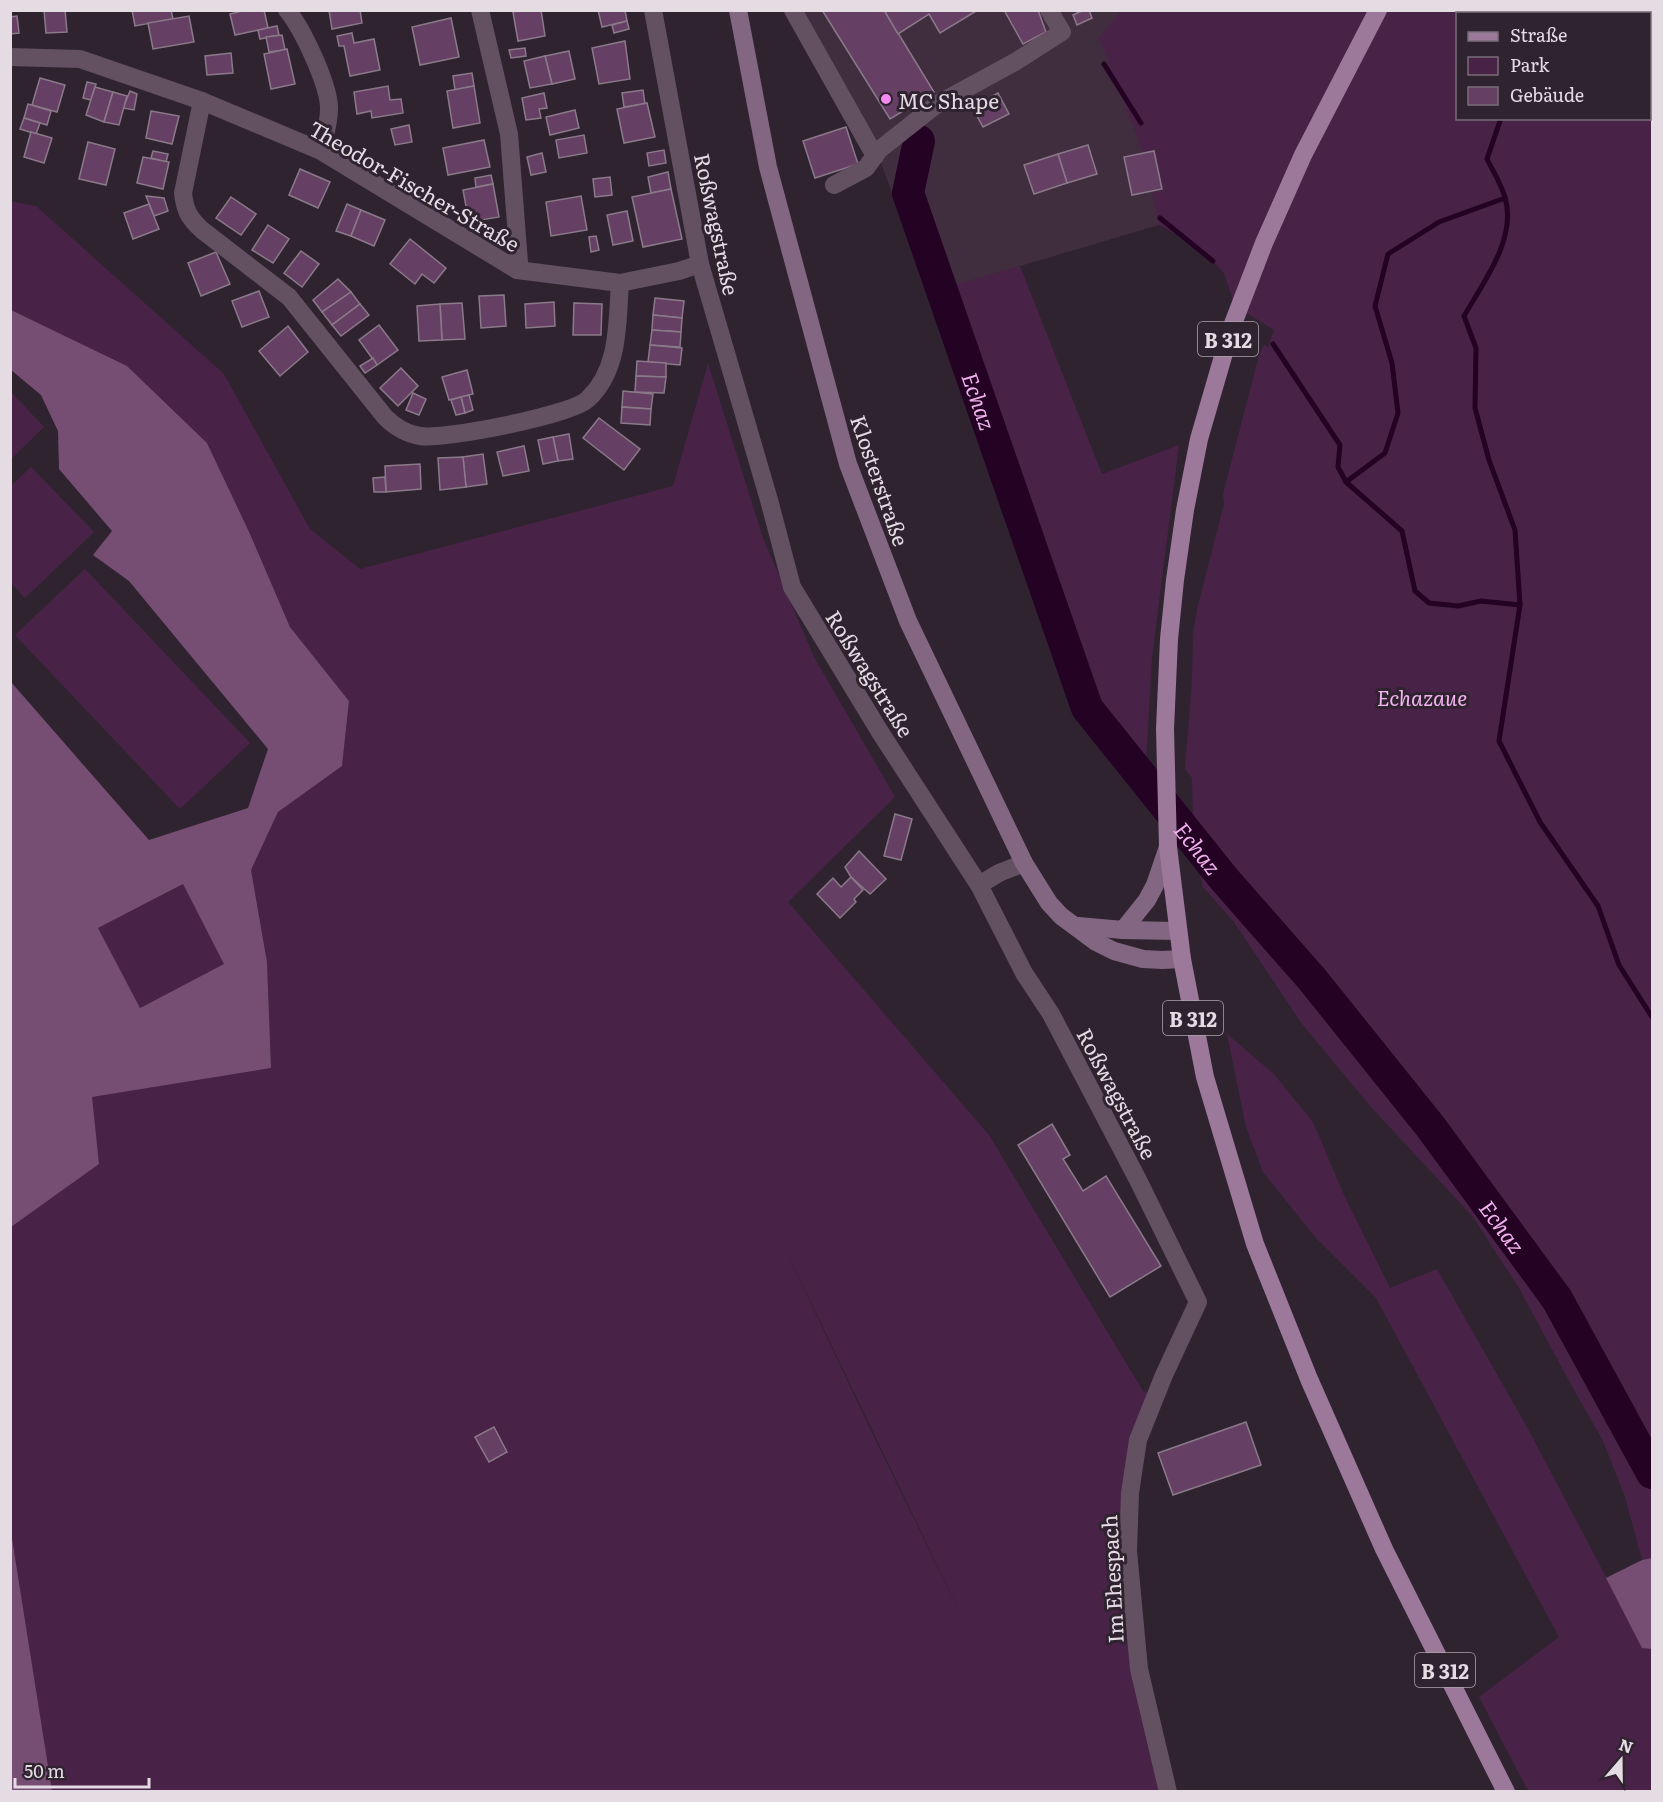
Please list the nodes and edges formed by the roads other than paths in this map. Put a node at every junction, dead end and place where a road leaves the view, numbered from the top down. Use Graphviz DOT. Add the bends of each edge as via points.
graph roads {
  1 [pos="287,10"];
  2 [pos="480,10"];
  3 [pos="652,10"];
  4 [pos="738,10"];
  5 [pos="793,10"];
  6 [pos="1049,10"];
  7 [pos="1378,10"];
  8 [pos="10,57"];
  9 [pos="202,101"];
  10 [pos="321,151"];
  11 [pos="875,156"];
  12 [pos="834,185"];
  13 [pos="700,264"];
  14 [pos="517,270"];
  15 [pos="620,283"];
  16 [pos="1168,847"];
  17 [pos="1024,863"];
  18 [pos="980,885"];
  19 [pos="1077,926"];
  20 [pos="1124,930"];
  21 [pos="1178,931"];
  22 [pos="1182,959"];
  23 [pos="1198,1302"];
  24 [pos="1168,1791"];
  25 [pos="1506,1791"];
  1 -- 10 [label="street" via="320,71 330,108"];
  2 -- 14 [label="street" via="509,134"];
  3 -- 13 [label="street, Roßwagstraße"];
  4 -- 17 [label="main road, Klosterstraße" via="768,167 848,464 908,621"];
  5 -- 11 [label="street"];
  6 -- 11 [label="street" via="1062,32 944,102"];
  7 -- 16 [label="main road, B 312" via="1290,183 1250,277 1199,439 1171,610 1165,694"];
  8 -- 9 [label="street, Theodor-Fischer-Straße" via="80,59"];
  9 -- 10 [label="street, Theodor-Fischer-Straße"];
  9 -- 15 [label="street" via="183,193 184,208 202,231 289,297 385,417 408,433 433,437 481,430 541,417 588,400 604,378 614,354"];
  10 -- 14 [label="street, Theodor-Fischer-Straße"];
  11 -- 12 [label="street" via="866,168"];
  13 -- 15 [label="street, Theodor-Fischer-Straße"];
  13 -- 18 [label="street, Roßwagstraße" via="792,587"];
  14 -- 15 [label="street, Theodor-Fischer-Straße"];
  16 -- 20 [label="main road" via="1148,900"];
  16 -- 21 [label="main road, B 312"];
  17 -- 18 [label="street"];
  17 -- 19 [label="main road, Klosterstraße" via="1049,903"];
  18 -- 23 [label="street, Roßwagstraße" via="1024,974 1051,1014 1133,1170"];
  19 -- 20 [label="main road"];
  19 -- 22 [label="main road, Klosterstraße" via="1114,951 1162,960"];
  20 -- 21 [label="main road"];
  21 -- 22 [label="main road, B 312"];
  22 -- 25 [label="main road, B 312" via="1205,1077 1254,1244 1383,1549"];
  23 -- 24 [label="street, Im Ehespach" via="1138,1440 1130,1493 1128,1551 1139,1669"];
}
